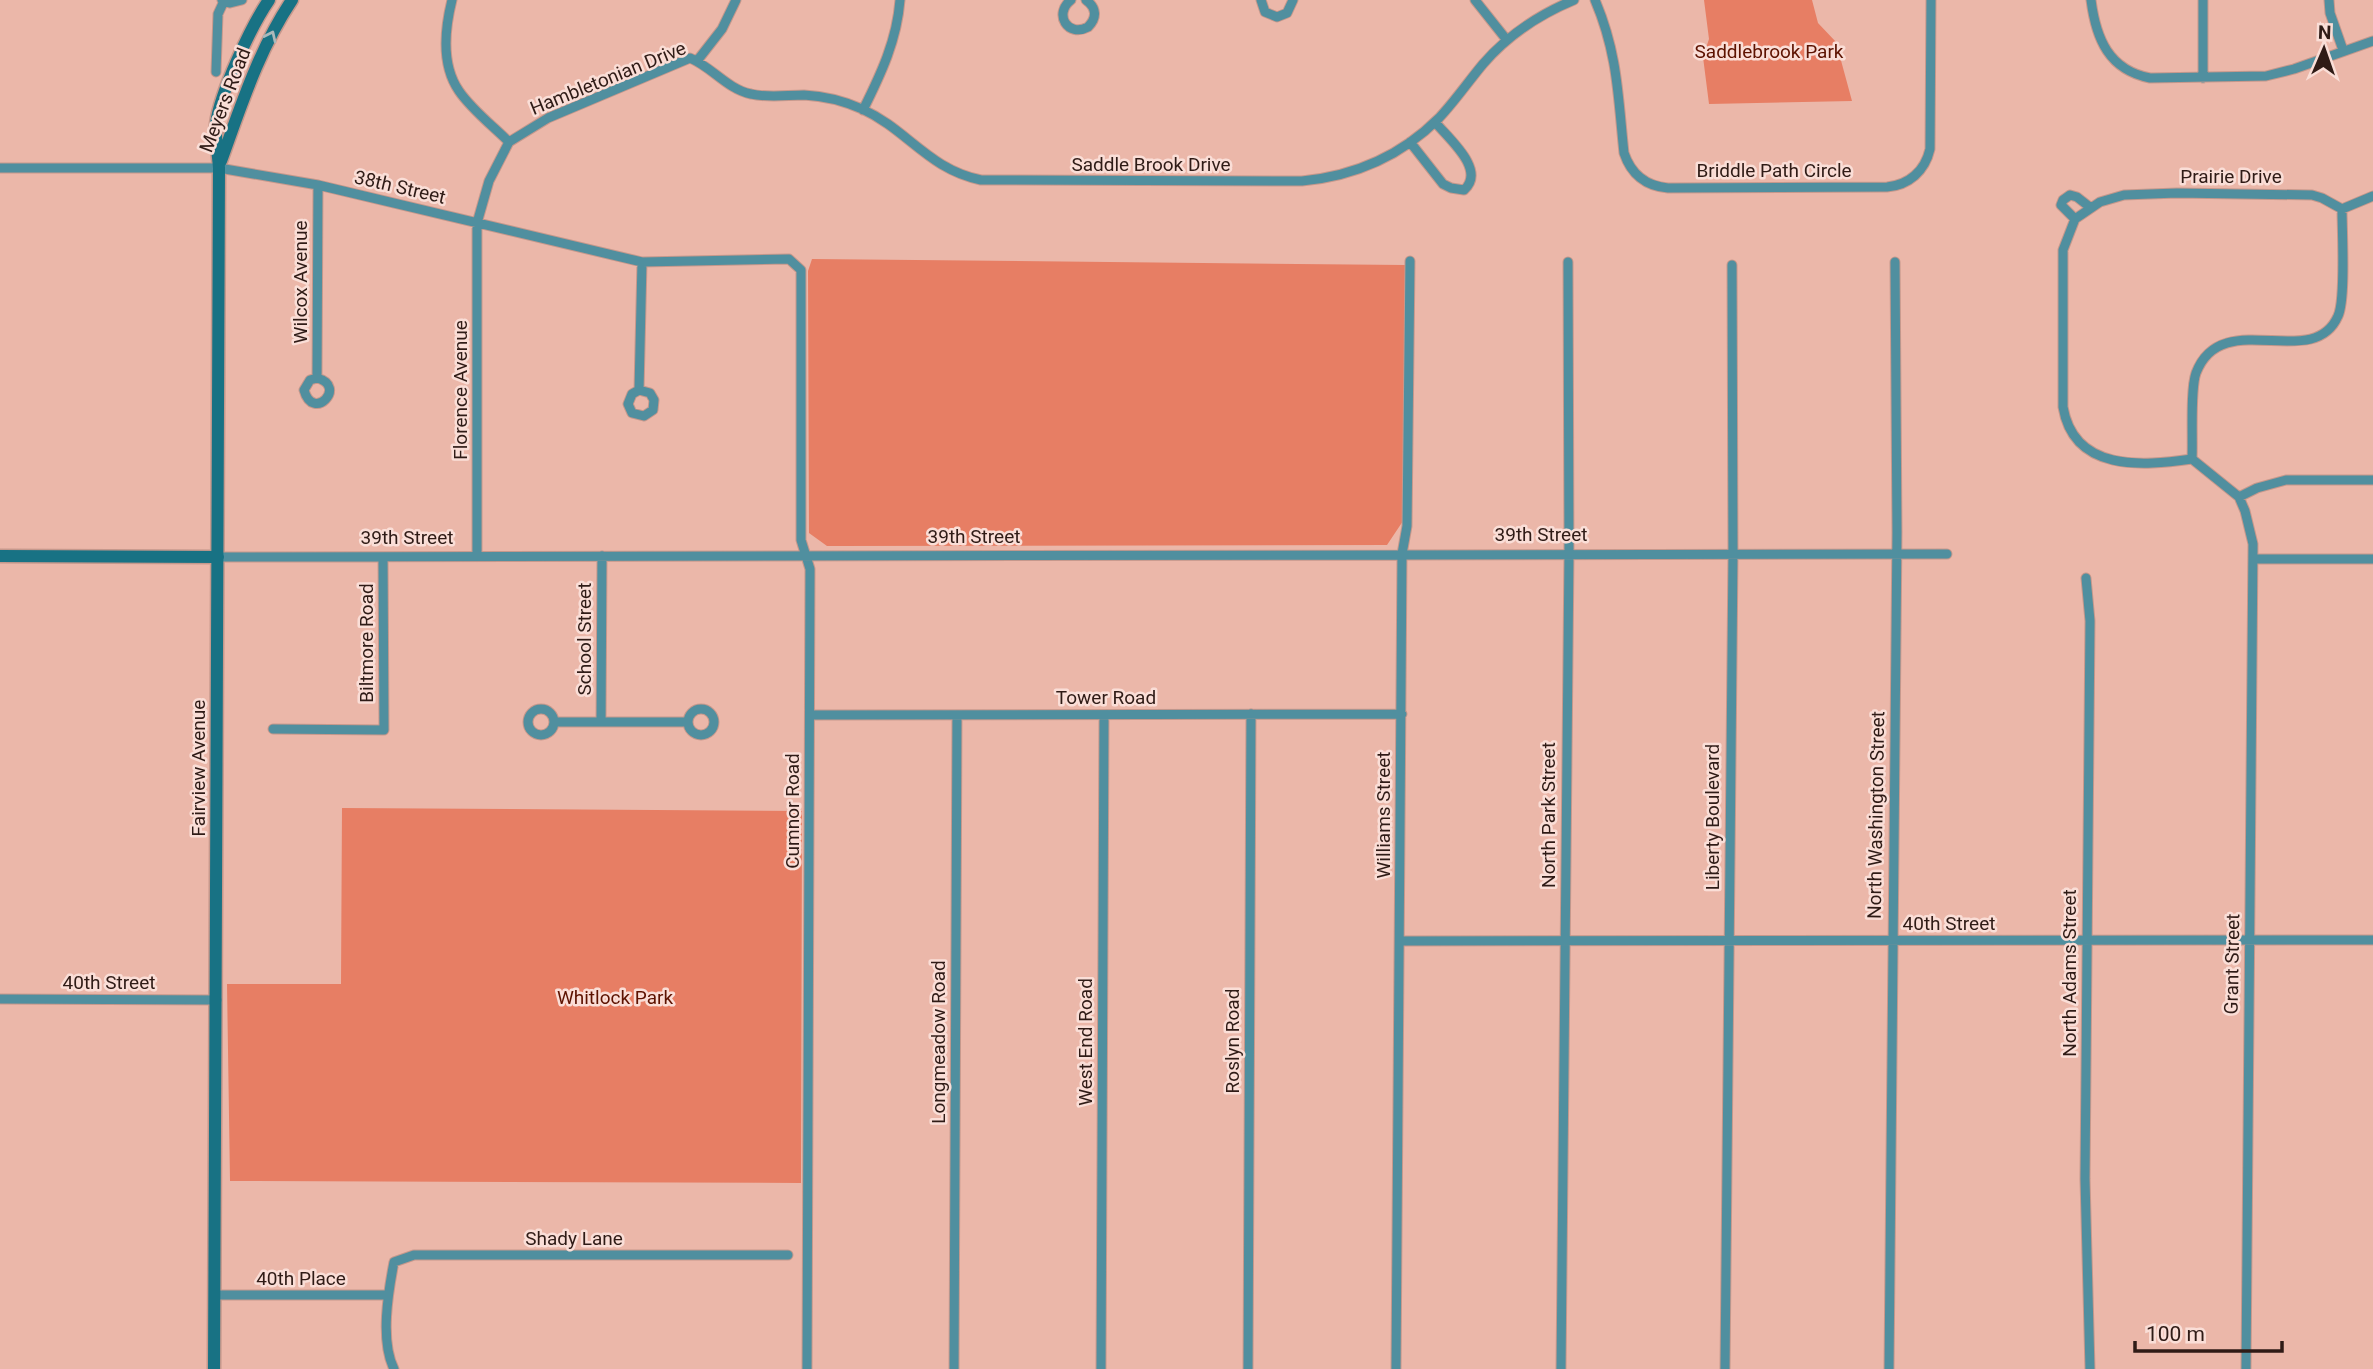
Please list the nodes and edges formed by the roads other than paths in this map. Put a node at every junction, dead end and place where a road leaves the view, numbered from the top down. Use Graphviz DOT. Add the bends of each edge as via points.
graph roads {
  1 [pos="242,0"];
  2 [pos="269,0"];
  3 [pos="292,0"];
  4 [pos="452,0"];
  5 [pos="736,0"];
  6 [pos="900,0"];
  7 [pos="1071,0"];
  8 [pos="1086,0"];
  9 [pos="1261,0"];
  10 [pos="1293,0"];
  11 [pos="1475,0"];
  12 [pos="1574,0"];
  13 [pos="1595,0"];
  14 [pos="1931,0"];
  15 [pos="2091,0"];
  16 [pos="2203,0"];
  17 [pos="2329,0"];
  18 [pos="223,1"];
  19 [pos="1506,39"];
  20 [pos="2373,41"];
  21 [pos="2343,51"];
  22 [pos="697,61"];
  23 [pos="216,72"];
  24 [pos="2203,78"];
  25 [pos="863,110"];
  26 [pos="1435,122"];
  27 [pos="509,142"];
  28 [pos="1410,142"];
  29 [pos="219,167"];
  30 [pos="0,168"];
  31 [pos="318,185"];
  32 [pos="2373,196"];
  33 [pos="2088,209"];
  34 [pos="2342,209"];
  35 [pos="2075,219"];
  36 [pos="477,223"];
  37 [pos="789,259"];
  38 [pos="1410,261"];
  39 [pos="642,262"];
  40 [pos="1568,262"];
  41 [pos="1895,262"];
  42 [pos="1732,265"];
  43 [pos="317,378"];
  44 [pos="639,390"];
  45 [pos="2192,459"];
  46 [pos="2373,481"];
  47 [pos="2239,497"];
  48 [pos="1569,553"];
  49 [pos="1402,554"];
  50 [pos="1732,554"];
  51 [pos="1896,554"];
  52 [pos="1947,554"];
  53 [pos="0,556"];
  54 [pos="477,556"];
  55 [pos="602,556"];
  56 [pos="805,556"];
  57 [pos="218,557"];
  58 [pos="383,557"];
  59 [pos="2253,559"];
  60 [pos="2373,559"];
  61 [pos="2086,578"];
  62 [pos="1251,714"];
  63 [pos="1402,714"];
  64 [pos="810,715"];
  65 [pos="957,715"];
  66 [pos="1104,715"];
  67 [pos="554,722"];
  68 [pos="601,722"];
  69 [pos="688,722"];
  70 [pos="273,729"];
  71 [pos="2087,940"];
  72 [pos="2250,940"];
  73 [pos="2373,940"];
  74 [pos="1400,941"];
  75 [pos="1892,941"];
  76 [pos="1565,942"];
  77 [pos="1728,942"];
  78 [pos="0,999"];
  79 [pos="217,1000"];
  80 [pos="788,1255"];
  81 [pos="215,1295"];
  82 [pos="388,1295"];
  83 [pos="214,1369"];
  84 [pos="394,1369"];
  85 [pos="807,1369"];
  86 [pos="954,1369"];
  87 [pos="1101,1369"];
  88 [pos="1248,1369"];
  89 [pos="1396,1369"];
  90 [pos="1562,1369"];
  91 [pos="1725,1369"];
  92 [pos="1889,1369"];
  93 [pos="2090,1369"];
  94 [pos="2246,1369"];
  1 -- 18 [label="street"];
  2 -- 29 [label="street, Meyers Road" via="229,81 216,124"];
  29 -- 3 [label="street, Meyers Road, one-way" via="247,88"];
  4 -- 27 [label="street" via="446,36 453,80 459,92"];
  5 -- 22 [label="street, Hambletonian Drive" via="722,29"];
  6 -- 25 [label="street" via="888,58"];
  7 -- 8 [label="street" via="1062,17 1077,31 1095,18 1094,8"];
  9 -- 10 [label="street" via="1265,12 1275,17 1287,13"];
  11 -- 19 [label="street"];
  12 -- 19 [label="street, Saddle Brook Drive" via="1538,16"];
  13 -- 14 [label="street, Briddle Path Circle" via="1619,85 1627,162 1635,175 1668,188 1887,187 1916,176 1930,149"];
  15 -- 24 [label="street" via="2102,44 2120,66 2133,75 2150,78"];
  16 -- 24 [label="street"];
  17 -- 21 [label="street"];
  18 -- 23 [label="street" via="218,14"];
  19 -- 26 [label="street, Saddle Brook Drive"];
  20 -- 21 [label="street"];
  21 -- 24 [label="street" via="2266,76"];
  22 -- 25 [label="street, Saddle Brook Drive" via="750,94 819,96"];
  22 -- 27 [label="street, Hambletonian Drive" via="690,58 559,113"];
  25 -- 28 [label="street, Saddle Brook Drive" via="943,167 967,177 998,181 1302,181 1365,168"];
  26 -- 28 [label="street, Saddle Brook Drive"];
  26 -- 28 [label="street" via="1471,164 1470,185 1464,190 1443,184"];
  27 -- 36 [label="street" via="489,181"];
  29 -- 30 [label="street, 38th Street"];
  29 -- 31 [label="street, 38th Street"];
  29 -- 57 [label="street, Fairview Avenue"];
  31 -- 36 [label="street, 38th Street"];
  31 -- 43 [label="street, Wilcox Avenue"];
  32 -- 34 [label="street"];
  33 -- 34 [label="street, Prairie Drive" via="2124,195 2177,193 2312,195"];
  33 -- 35 [label="street, Prairie Drive"];
  33 -- 35 [label="street" via="2077,197 2063,200 2061,205"];
  34 -- 45 [label="street" via="2337,318 2328,331 2312,339 2236,340 2211,351 2195,379"];
  35 -- 45 [label="street" via="2066,238 2063,263 2063,407 2067,423 2079,441 2112,461"];
  36 -- 39 [label="street, 38th Street"];
  36 -- 54 [label="street, Florence Avenue"];
  37 -- 39 [label="street, 38th Street"];
  37 -- 56 [label="street, Cumnor Road" via="801,270 801,540"];
  38 -- 49 [label="street, Williams Street" via="1407,526"];
  39 -- 44 [label="street"];
  40 -- 48 [label="street, North Park Street"];
  41 -- 51 [label="street, North Washington Street"];
  42 -- 50 [label="street, Liberty Boulevard"];
  45 -- 47 [label="street"];
  46 -- 47 [label="street" via="2286,480"];
  47 -- 59 [label="street, Grant Street" via="2249,525"];
  48 -- 49 [label="street, 39th Street"];
  48 -- 50 [label="street, 39th Street"];
  48 -- 76 [label="street, North Park Street"];
  49 -- 56 [label="street, 39th Street"];
  49 -- 63 [label="street, Williams Street"];
  50 -- 51 [label="street, 39th Street"];
  50 -- 77 [label="street, Liberty Boulevard"];
  51 -- 52 [label="street, 39th Street"];
  51 -- 75 [label="street, North Washington Street"];
  53 -- 57 [label="street, 39th Street"];
  54 -- 55 [label="street, 39th Street"];
  54 -- 58 [label="street, 39th Street"];
  55 -- 56 [label="street, 39th Street"];
  55 -- 68 [label="street, School Street"];
  56 -- 64 [label="street, Cumnor Road" via="810,569"];
  57 -- 58 [label="street, 39th Street"];
  57 -- 79 [label="street, Fairview Avenue"];
  58 -- 70 [label="street, Biltmore Road" via="384,730"];
  59 -- 60 [label="street"];
  59 -- 72 [label="street, Grant Street"];
  61 -- 71 [label="street, North Adams Street" via="2090,621"];
  62 -- 63 [label="street, Tower Road"];
  62 -- 66 [label="street, Tower Road"];
  62 -- 88 [label="street, Roslyn Road"];
  63 -- 74 [label="street, Williams Street"];
  64 -- 65 [label="street, Tower Road"];
  64 -- 85 [label="street, Cumnor Road"];
  65 -- 66 [label="street, Tower Road"];
  65 -- 86 [label="street, Longmeadow Road"];
  66 -- 87 [label="street, West End Road"];
  67 -- 68 [label="street"];
  68 -- 69 [label="street"];
  71 -- 72 [label="street, 40th Street"];
  71 -- 75 [label="street, 40th Street"];
  71 -- 93 [label="street, North Adams Street" via="2085,1180"];
  72 -- 73 [label="street, 40th Street"];
  72 -- 94 [label="street, Grant Street"];
  74 -- 76 [label="street, 40th Street"];
  74 -- 89 [label="street, Williams Street"];
  75 -- 77 [label="street, 40th Street"];
  75 -- 92 [label="street, North Washington Street"];
  76 -- 77 [label="street, 40th Street"];
  76 -- 90 [label="street, North Park Street"];
  77 -- 91 [label="street, Liberty Boulevard"];
  78 -- 79 [label="street, 40th Street"];
  79 -- 81 [label="street, Fairview Avenue"];
  80 -- 82 [label="street, Shady Lane" via="414,1255 394,1262"];
  81 -- 82 [label="street, 40th Place"];
  81 -- 83 [label="street, Fairview Avenue"];
  82 -- 84 [label="street" via="388,1350"];
}
